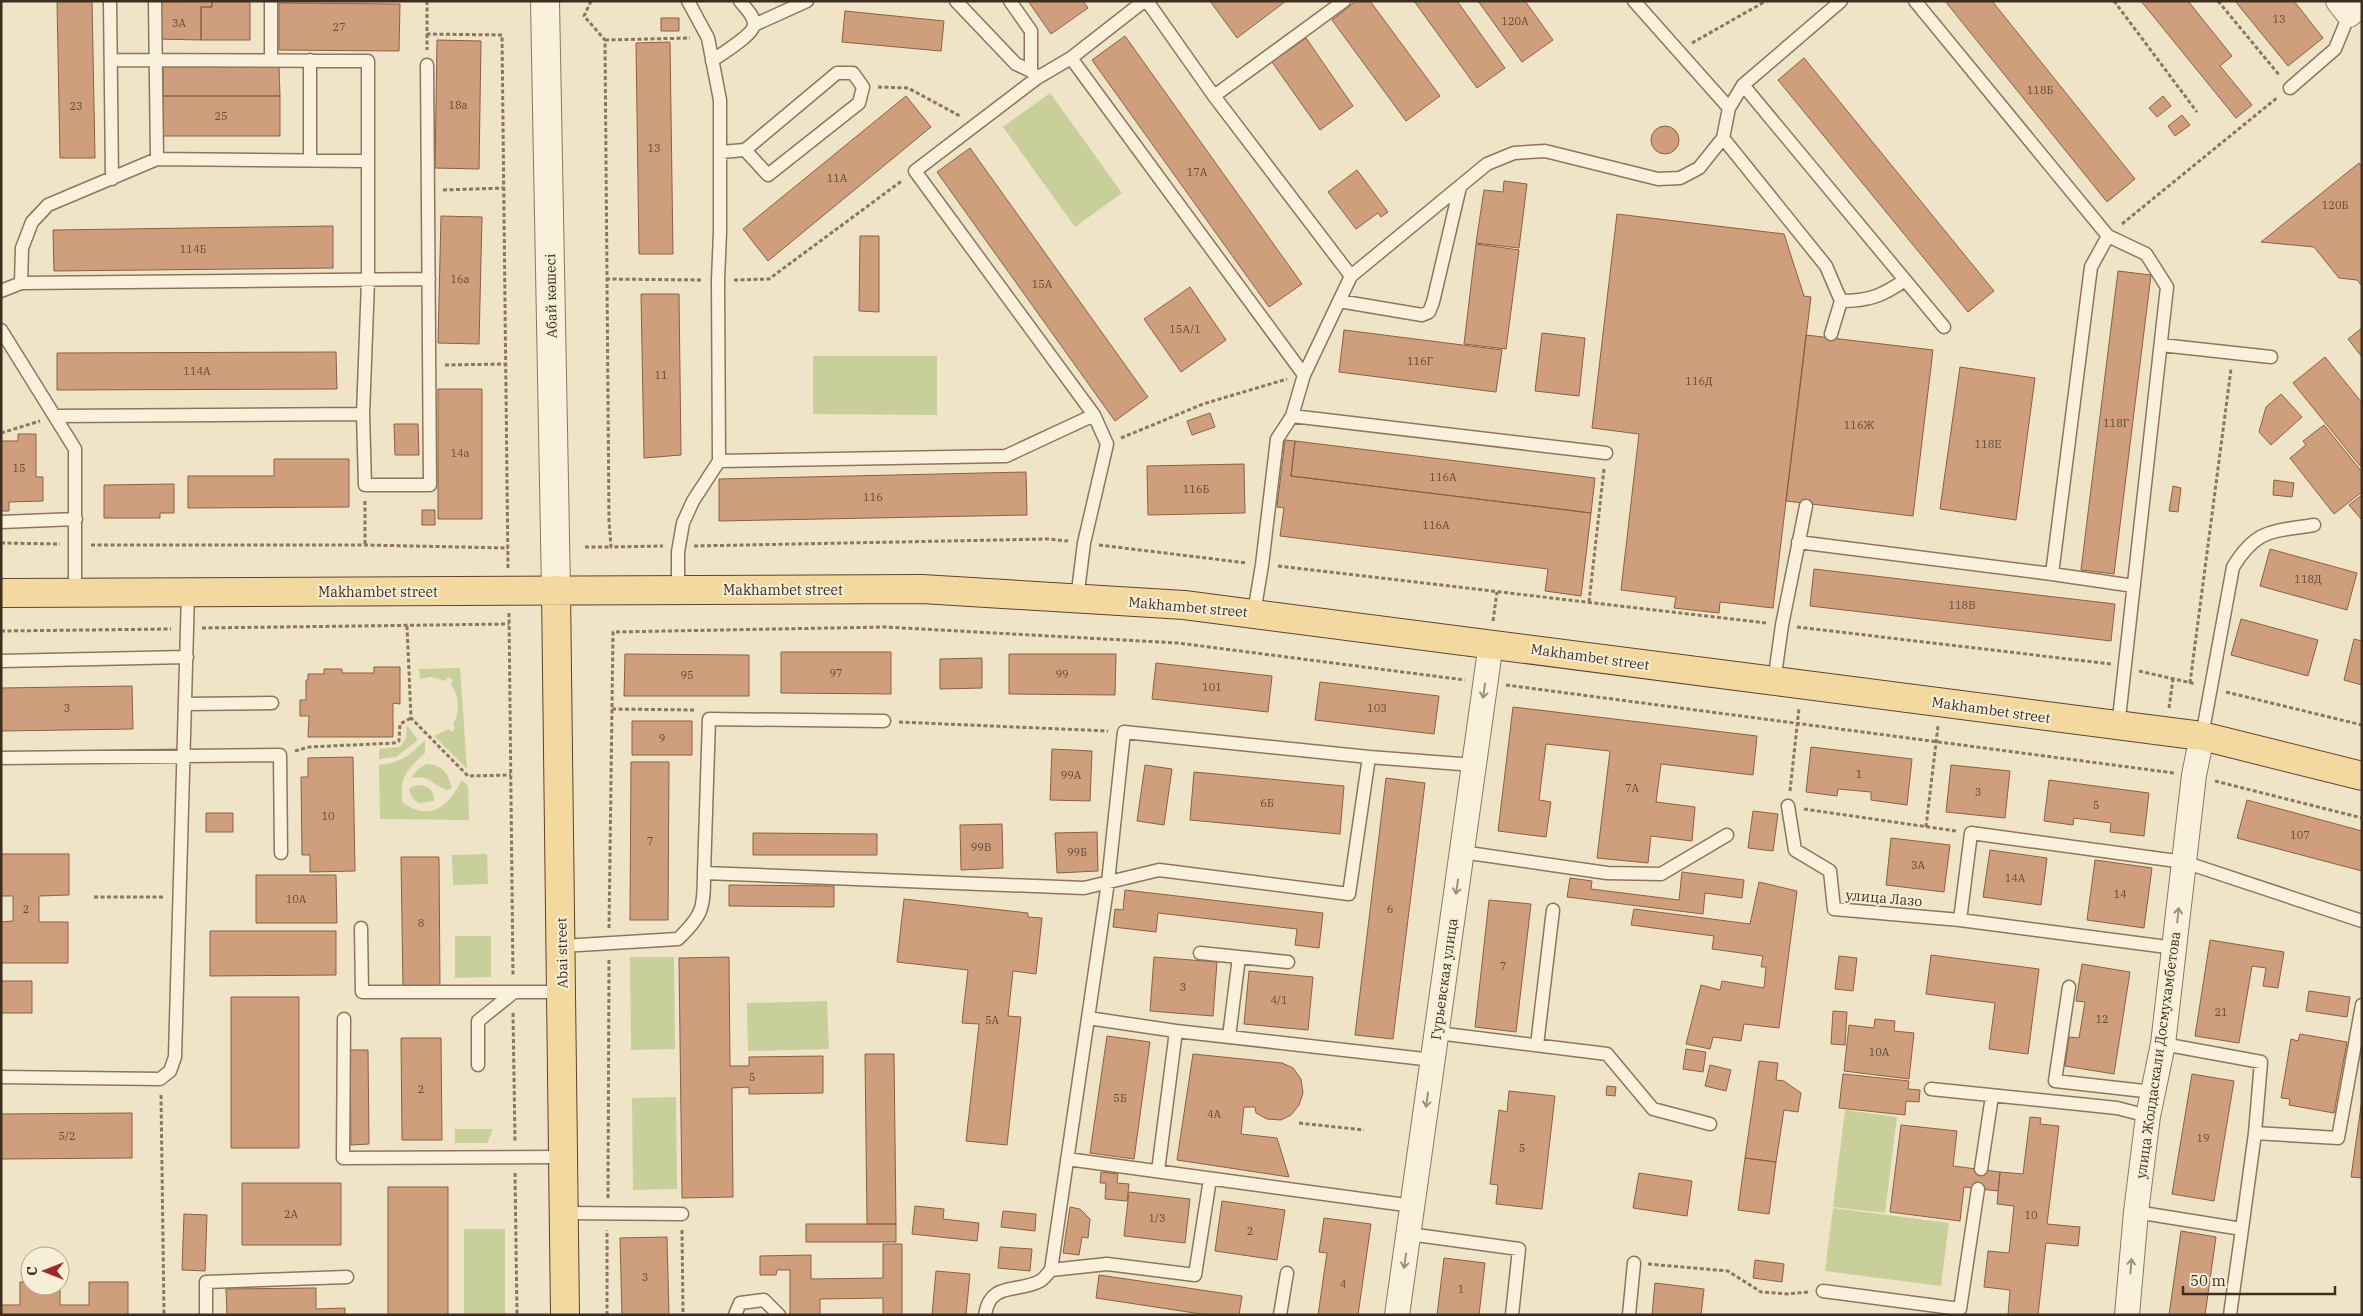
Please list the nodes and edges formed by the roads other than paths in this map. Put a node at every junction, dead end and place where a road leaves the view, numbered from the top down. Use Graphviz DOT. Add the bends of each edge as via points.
graph roads {
  1 [pos="110,1"];
  2 [pos="155,1"];
  3 [pos="271,1"];
  4 [pos="545,1"];
  5 [pos="740,1"];
  6 [pos="807,1"];
  7 [pos="956,1"];
  8 [pos="1010,1"];
  9 [pos="1146,1"];
  10 [pos="1344,1"];
  11 [pos="1634,1"];
  12 [pos="1841,1"];
  13 [pos="1914,1"];
  14 [pos="694,3"];
  15 [pos="2349,7"];
  16 [pos="754,24"];
  17 [pos="1071,58"];
  18 [pos="156,59"];
  19 [pos="271,59"];
  20 [pos="111,60"];
  21 [pos="310,60"];
  22 [pos="712,61"];
  23 [pos="427,65"];
  24 [pos="1034,75"];
  25 [pos="1743,85"];
  26 [pos="2290,88"];
  27 [pos="1214,96"];
  28 [pos="1729,108"];
  29 [pos="1723,138"];
  30 [pos="745,150"];
  31 [pos="721,152"];
  32 [pos="157,159"];
  33 [pos="310,160"];
  34 [pos="367,161"];
  35 [pos="112,179"];
  36 [pos="1460,187"];
  37 [pos="2108,236"];
  38 [pos="1351,276"];
  39 [pos="428,279"];
  40 [pos="1905,280"];
  41 [pos="368,281"];
  42 [pos="21,283"];
  43 [pos="1,290"];
  44 [pos="1338,301"];
  45 [pos="1841,301"];
  46 [pos="1944,327"];
  47 [pos="1,330"];
  48 [pos="1831,334"];
  49 [pos="2160,345"];
  50 [pos="2271,357"];
  51 [pos="1304,375"];
  52 [pos="363,414"];
  53 [pos="55,416"];
  54 [pos="1094,416"];
  55 [pos="1292,416"];
  56 [pos="1606,453"];
  57 [pos="719,461"];
  58 [pos="1806,506"];
  59 [pos="76,519"];
  60 [pos="1,522"];
  61 [pos="2314,526"];
  62 [pos="1798,542"];
  63 [pos="2052,574"];
  64 [pos="2134,586"];
  65 [pos="556,590"];
  66 [pos="678,590"];
  67 [pos="76,592"];
  68 [pos="1,593"];
  69 [pos="188,593"];
  70 [pos="1077,598"];
  71 [pos="1254,613"];
  72 [pos="1491,643"];
  73 [pos="187,658"];
  74 [pos="1,661"];
  75 [pos="1774,682"];
  76 [pos="272,703"];
  77 [pos="186,704"];
  78 [pos="884,721"];
  79 [pos="2118,727"];
  80 [pos="2202,736"];
  81 [pos="185,756"];
  82 [pos="1369,757"];
  83 [pos="1,758"];
  84 [pos="1474,765"];
  85 [pos="2362,776"];
  86 [pos="1788,806"];
  87 [pos="1727,835"];
  88 [pos="1462,852"];
  89 [pos="281,853"];
  90 [pos="2184,862"];
  91 [pos="704,874"];
  92 [pos="1108,882"];
  93 [pos="1553,910"];
  94 [pos="1960,920"];
  95 [pos="2362,921"];
  96 [pos="361,928"];
  97 [pos="562,946"];
  98 [pos="2175,948"];
  99 [pos="1200,953"];
  100 [pos="1239,958"];
  101 [pos="1288,962"];
  102 [pos="2069,987"];
  103 [pos="562,992"];
  104 [pos="513,993"];
  105 [pos="2362,1005"];
  106 [pos="1088,1018"];
  107 [pos="344,1019"];
  108 [pos="1176,1030"];
  109 [pos="1437,1033"];
  110 [pos="1229,1037"];
  111 [pos="2163,1044"];
  112 [pos="1537,1045"];
  113 [pos="1433,1060"];
  114 [pos="478,1065"];
  115 [pos="1,1078"];
  116 [pos="1932,1088"];
  117 [pos="2153,1092"];
  118 [pos="1992,1096"];
  119 [pos="2148,1116"];
  120 [pos="1710,1124"];
  121 [pos="2255,1133"];
  122 [pos="565,1157"];
  123 [pos="1067,1159"];
  124 [pos="1981,1169"];
  125 [pos="1158,1171"];
  126 [pos="1210,1179"];
  127 [pos="1978,1189"];
  128 [pos="1413,1206"];
  129 [pos="2136,1212"];
  130 [pos="566,1213"];
  131 [pos="682,1214"];
  132 [pos="2242,1229"];
  133 [pos="1408,1234"];
  134 [pos="1634,1263"];
  135 [pos="1051,1270"];
  136 [pos="1286,1273"];
  137 [pos="347,1277"];
  138 [pos="1823,1291"];
  139 [pos="206,1315"];
  140 [pos="565,1315"];
  141 [pos="735,1315"];
  142 [pos="778,1315"];
  143 [pos="985,1315"];
  144 [pos="1280,1315"];
  145 [pos="1397,1315"];
  146 [pos="1512,1315"];
  147 [pos="1629,1315"];
  148 [pos="2128,1315"];
  149 [pos="2230,1315"];
  1 -- 20 [label="lane"];
  2 -- 18 [label="lane"];
  3 -- 19 [label="lane"];
  4 -- 65 [label="street, Абай көшесі"];
  5 -- 16 [label="lane"];
  6 -- 16 [label="lane"];
  7 -- 24 [label="lane" via="1016,64"];
  8 -- 24 [label="lane" via="1031,31"];
  9 -- 17 [label="lane"];
  9 -- 27 [label="lane"];
  10 -- 27 [label="lane"];
  11 -- 28 [label="lane"];
  12 -- 25 [label="lane"];
  13 -- 37 [label="lane"];
  14 -- 22 [label="lane" via="708,38"];
  15 -- 26 [label="lane" via="2335,49"];
  16 -- 22 [label="lane" via="751,32"];
  17 -- 24 [label="lane"];
  17 -- 51 [label="lane"];
  18 -- 19 [label="lane"];
  18 -- 20 [label="lane"];
  18 -- 32 [label="lane"];
  19 -- 21 [label="lane"];
  20 -- 35 [label="lane"];
  21 -- 33 [label="lane"];
  21 -- 34 [label="lane" via="368,61"];
  22 -- 31 [label="lane" via="720,100"];
  23 -- 39 [label="lane"];
  24 -- 54 [label="lane" via="976,126 915,171"];
  25 -- 28 [label="lane"];
  25 -- 40 [label="lane"];
  27 -- 38 [label="lane"];
  28 -- 29 [label="lane"];
  29 -- 36 [label="lane" via="1699,168 1680,178 1658,179 1546,151 1514,153 1487,164"];
  29 -- 45 [label="lane" via="1826,266"];
  30 -- 30 [label="lane" via="837,72 853,74 863,87 859,103 768,175"];
  30 -- 31 [label="lane"];
  31 -- 57 [label="lane"];
  32 -- 33 [label="lane"];
  32 -- 35 [label="lane"];
  33 -- 34 [label="lane"];
  34 -- 41 [label="lane"];
  35 -- 42 [label="lane" via="60,199 32,222 22,248"];
  36 -- 38 [label="lane"];
  36 -- 44 [label="lane" via="1429,312 1422,315"];
  37 -- 49 [label="lane" via="2146,254 2167,287"];
  37 -- 63 [label="lane" via="2090,267"];
  38 -- 44 [label="lane"];
  39 -- 41 [label="lane"];
  39 -- 52 [label="lane" via="430,485 365,485"];
  40 -- 45 [label="lane" via="1884,294 1862,301"];
  40 -- 46 [label="lane"];
  41 -- 42 [label="lane"];
  41 -- 52 [label="lane"];
  42 -- 43 [label="lane"];
  44 -- 51 [label="lane"];
  45 -- 48 [label="lane"];
  47 -- 53 [label="lane"];
  49 -- 50 [label="lane"];
  49 -- 64 [label="lane"];
  51 -- 55 [label="lane"];
  52 -- 53 [label="lane"];
  53 -- 59 [label="lane" via="75,449"];
  54 -- 57 [label="lane" via="1006,456"];
  54 -- 70 [label="lane" via="1107,444 1084,543"];
  55 -- 56 [label="lane"];
  55 -- 71 [label="lane" via="1277,439"];
  57 -- 66 [label="lane" via="683,523 678,552"];
  58 -- 62 [label="lane"];
  59 -- 60 [label="lane"];
  59 -- 67 [label="lane"];
  61 -- 80 [label="lane" via="2266,532 2244,548 2233,566"];
  62 -- 63 [label="lane"];
  62 -- 75 [label="lane"];
  63 -- 64 [label="lane"];
  64 -- 79 [label="lane"];
  65 -- 66 [label="main road, Makhambet street"];
  65 -- 69 [label="main road, Makhambet street"];
  65 -- 97 [label="main road, Abai street"];
  66 -- 70 [label="main road, Makhambet street" via="922,589"];
  67 -- 68 [label="main road, Makhambet street"];
  67 -- 69 [label="main road, Makhambet street"];
  69 -- 73 [label="lane"];
  70 -- 71 [label="main road, Makhambet street"];
  71 -- 72 [label="main road, Makhambet street"];
  72 -- 75 [label="main road, Makhambet street"];
  72 -- 84 [label="street, Гурьевская улица, one-way"];
  73 -- 74 [label="lane"];
  73 -- 77 [label="lane"];
  75 -- 79 [label="main road, Makhambet street"];
  76 -- 77 [label="lane"];
  77 -- 81 [label="lane"];
  78 -- 91 [label="lane" via="708,719"];
  79 -- 80 [label="main road, Makhambet street"];
  80 -- 85 [label="main road, Makhambet street"];
  80 -- 90 [label="street, улица Жолдаскали Досмухамбетова"];
  81 -- 83 [label="lane"];
  81 -- 89 [label="lane" via="280,755"];
  81 -- 115 [label="lane" via="175,1057 170,1071 160,1079"];
  82 -- 84 [label="lane"];
  82 -- 92 [label="lane" via="1349,894 1159,870"];
  82 -- 92 [label="lane" via="1124,732"];
  84 -- 88 [label="street, Гурьевская улица"];
  86 -- 94 [label="lane, улица Лазо" via="1794,850 1830,871 1834,909"];
  87 -- 88 [label="lane" via="1661,874 1607,874"];
  88 -- 109 [label="street, Гурьевская улица, one-way"];
  90 -- 94 [label="lane" via="1971,833"];
  90 -- 95 [label="lane"];
  98 -- 90 [label="street, улица Жолдаскали Досмухамбетова, one-way"];
  91 -- 92 [label="lane" via="1084,888"];
  91 -- 97 [label="lane" via="704,902 695,923 678,939"];
  92 -- 106 [label="lane"];
  93 -- 112 [label="lane"];
  94 -- 98 [label="lane, улица Лазо"];
  96 -- 104 [label="lane" via="362,992"];
  97 -- 103 [label="main road, Abai street"];
  98 -- 111 [label="street, улица Жолдаскали Досмухамбетова"];
  99 -- 100 [label="lane"];
  100 -- 101 [label="lane"];
  100 -- 110 [label="lane"];
  102 -- 117 [label="lane" via="2054,1081"];
  103 -- 104 [label="lane"];
  103 -- 122 [label="main road, Abai street"];
  104 -- 114 [label="lane" via="478,1021"];
  105 -- 121 [label="lane" via="2338,1138"];
  106 -- 108 [label="lane"];
  106 -- 123 [label="lane"];
  107 -- 122 [label="lane" via="343,1158"];
  108 -- 110 [label="lane"];
  108 -- 125 [label="lane"];
  109 -- 112 [label="lane"];
  109 -- 113 [label="street, Гурьевская улица"];
  110 -- 113 [label="lane"];
  111 -- 117 [label="street, улица Жолдаскали Досмухамбетова"];
  111 -- 121 [label="lane" via="2262,1062"];
  112 -- 120 [label="lane" via="1607,1054 1653,1108"];
  113 -- 128 [label="street, Гурьевская улица, one-way"];
  116 -- 118 [label="lane"];
  117 -- 119 [label="street, улица Жолдаскали Досмухамбетова"];
  118 -- 119 [label="lane" via="2117,1108"];
  118 -- 124 [label="lane"];
  119 -- 129 [label="street, улица Жолдаскали Досмухамбетова"];
  121 -- 132 [label="lane"];
  122 -- 130 [label="main road, Abai street"];
  123 -- 125 [label="lane"];
  123 -- 135 [label="lane"];
  125 -- 126 [label="lane"];
  126 -- 128 [label="lane"];
  126 -- 135 [label="lane" via="1195,1275 1107,1264"];
  127 -- 138 [label="lane" via="1960,1309"];
  128 -- 133 [label="street, Гурьевская улица"];
  129 -- 132 [label="lane"];
  148 -- 129 [label="street, улица Жолдаскали Досмухамбетова, one-way"];
  130 -- 131 [label="lane"];
  130 -- 140 [label="main road, Abai street"];
  132 -- 149 [label="lane"];
  133 -- 145 [label="street, Гурьевская улица, one-way"];
  133 -- 146 [label="lane" via="1519,1249"];
  134 -- 147 [label="lane"];
  135 -- 143 [label="lane" via="1041,1281 997,1292 986,1303"];
  136 -- 144 [label="lane"];
  137 -- 139 [label="lane" via="206,1282"];
  141 -- 142 [label="lane" via="740,1303 764,1300"];
}
